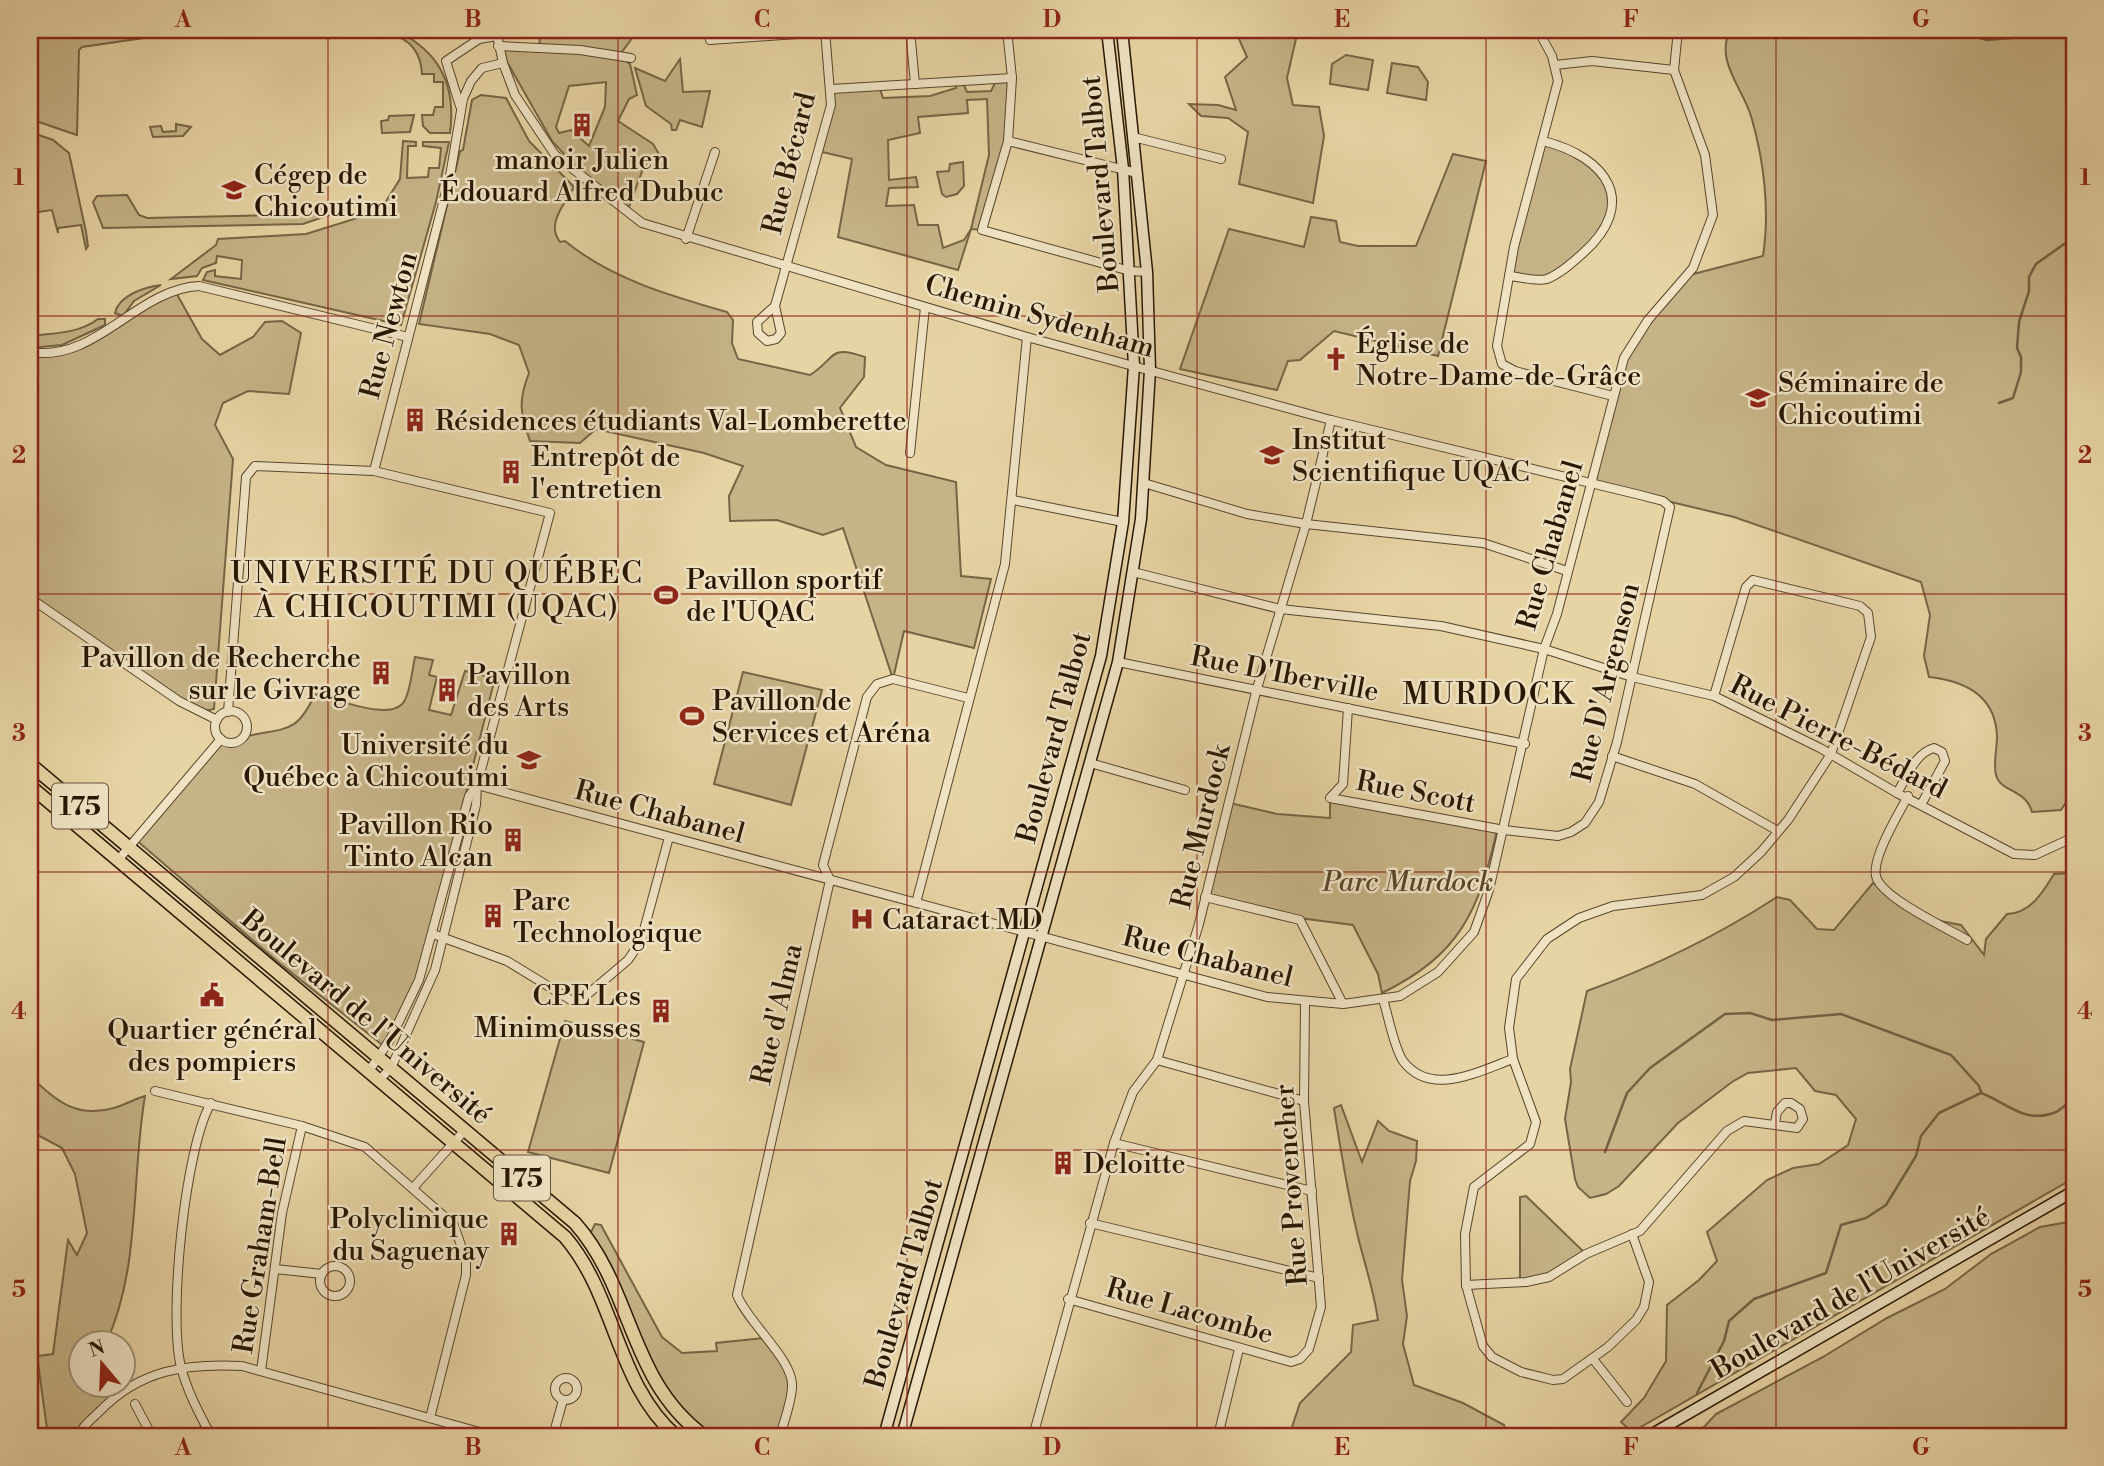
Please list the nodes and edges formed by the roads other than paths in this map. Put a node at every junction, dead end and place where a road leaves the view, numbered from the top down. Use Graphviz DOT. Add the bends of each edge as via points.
graph roads {
  1 [pos="910,30"];
  2 [pos="1007,30"];
  3 [pos="1107,30"];
  4 [pos="1122,30"];
  5 [pos="1538,30"];
  6 [pos="1678,30"];
  7 [pos="825,31"];
  8 [pos="497,37"];
  9 [pos="710,40"];
  10 [pos="631,58"];
  11 [pos="503,63"];
  12 [pos="1555,65"];
  13 [pos="1674,70"];
  14 [pos="1012,78"];
  15 [pos="915,84"];
  16 [pos="832,89"];
  17 [pos="461,108"];
  18 [pos="1133,137"];
  19 [pos="1008,141"];
  20 [pos="1543,141"];
  21 [pos="715,152"];
  22 [pos="1221,159"];
  23 [pos="1123,169"];
  24 [pos="1137,173"];
  25 [pos="686,239"];
  26 [pos="785,267"];
  27 [pos="1130,271"];
  28 [pos="1147,272"];
  29 [pos="1509,276"];
  30 [pos="775,306"];
  31 [pos="925,307"];
  32 [pos="408,337"];
  33 [pos="1027,337"];
  34 [pos="30,352"];
  35 [pos="1134,366"];
  36 [pos="1150,369"];
  37 [pos="1613,396"];
  38 [pos="1331,420"];
  39 [pos="910,453"];
  40 [pos="374,471"];
  41 [pos="1144,483"];
  42 [pos="1591,483"];
  43 [pos="1013,500"];
  44 [pos="1670,507"];
  45 [pos="1123,522"];
  46 [pos="1306,524"];
  47 [pos="1567,571"];
  48 [pos="1133,572"];
  49 [pos="30,598"];
  50 [pos="1280,609"];
  51 [pos="1544,649"];
  52 [pos="1118,662"];
  53 [pos="1632,677"];
  54 [pos="1256,692"];
  55 [pos="1714,696"];
  56 [pos="968,698"];
  57 [pos="1348,708"];
  58 [pos="228,712"];
  59 [pos="217,720"];
  60 [pos="221,739"];
  61 [pos="1525,744"];
  62 [pos="1831,754"];
  63 [pos="1612,756"];
  64 [pos="1090,763"];
  65 [pos="30,764"];
  66 [pos="477,785"];
  67 [pos="30,786"];
  68 [pos="1185,790"];
  69 [pos="1897,793"];
  70 [pos="1908,796"];
  71 [pos="1922,803"];
  72 [pos="1504,830"];
  73 [pos="1778,831"];
  74 [pos="669,837"];
  75 [pos="2070,839"];
  76 [pos="129,848"];
  77 [pos="118,860"];
  78 [pos="830,880"];
  79 [pos="1205,897"];
  80 [pos="916,903"];
  81 [pos="1024,932"];
  82 [pos="433,934"];
  83 [pos="442,937"];
  84 [pos="1041,937"];
  85 [pos="1966,940"];
  86 [pos="275,970"];
  87 [pos="1184,975"];
  88 [pos="264,983"];
  89 [pos="1383,999"];
  90 [pos="1304,1003"];
  91 [pos="1343,1004"];
  92 [pos="378,1057"];
  93 [pos="1513,1059"];
  94 [pos="1157,1060"];
  95 [pos="391,1068"];
  96 [pos="374,1075"];
  97 [pos="155,1091"];
  98 [pos="1304,1101"];
  99 [pos="211,1103"];
  100 [pos="1775,1123"];
  101 [pos="302,1126"];
  102 [pos="465,1130"];
  103 [pos="454,1143"];
  104 [pos="1114,1143"];
  105 [pos="413,1188"];
  106 [pos="1311,1191"];
  107 [pos="2074,1191"];
  108 [pos="1090,1223"];
  109 [pos="1632,1234"];
  110 [pos="275,1269"];
  111 [pos="322,1274"];
  112 [pos="1318,1278"];
  113 [pos="1466,1285"];
  114 [pos="1068,1299"];
  115 [pos="1239,1349"];
  116 [pos="1300,1359"];
  117 [pos="1593,1359"];
  118 [pos="181,1367"];
  119 [pos="261,1371"];
  120 [pos="563,1400"];
  121 [pos="1627,1402"];
  122 [pos="135,1404"];
  123 [pos="430,1418"];
  124 [pos="209,1432"];
  125 [pos="78,1436"];
  126 [pos="152,1436"];
  127 [pos="193,1436"];
  128 [pos="494,1436"];
  129 [pos="553,1436"];
  130 [pos="676,1436"];
  131 [pos="704,1436"];
  132 [pos="779,1436"];
  133 [pos="884,1436"];
  134 [pos="902,1436"];
  135 [pos="1032,1436"];
  136 [pos="1218,1436"];
  137 [pos="1649,1436"];
  1 -- 15 [label="street"];
  2 -- 14 [label="street"];
  3 -- 23 [label="main road, Boulevard Talbot"];
  4 -- 18 [label="main road, Boulevard Talbot"];
  5 -- 12 [label="street"];
  6 -- 13 [label="street, Rue Chabanel"];
  7 -- 9 [label="street"];
  7 -- 16 [label="street, Rue Bécard"];
  8 -- 10 [label="street"];
  8 -- 11 [label="street, Chemin Sydenham"];
  8 -- 17 [label="street, Rue Newton" via="480,39 446,61"];
  11 -- 17 [label="street, Rue Newton" via="482,68"];
  11 -- 25 [label="street, Chemin Sydenham" via="515,95 555,155 642,223"];
  12 -- 13 [label="street" via="1592,61"];
  12 -- 20 [label="street" via="1558,81"];
  13 -- 37 [label="street, Rue Chabanel" via="1705,155 1713,215 1693,268 1648,320 1624,358"];
  14 -- 15 [label="street"];
  14 -- 19 [label="street"];
  15 -- 16 [label="street"];
  16 -- 26 [label="street, Rue Bécard"];
  17 -- 32 [label="street, Rue Newton" via="450,176"];
  18 -- 22 [label="street"];
  18 -- 24 [label="main road, Boulevard Talbot"];
  19 -- 23 [label="street"];
  19 -- 27 [label="street" via="982,230"];
  20 -- 29 [label="street"];
  20 -- 29 [label="street" via="1572,149 1601,169 1610,186 1611,205 1598,238 1568,267 1545,280"];
  21 -- 25 [label="street"];
  23 -- 24 [label="street"];
  23 -- 27 [label="main road, Boulevard Talbot"];
  24 -- 28 [label="main road, Boulevard Talbot"];
  25 -- 26 [label="street, Chemin Sydenham"];
  26 -- 30 [label="street, Rue Bécard"];
  26 -- 31 [label="street, Chemin Sydenham"];
  27 -- 28 [label="street"];
  27 -- 35 [label="main road, Boulevard Talbot"];
  28 -- 36 [label="main road, Boulevard Talbot"];
  29 -- 37 [label="street" via="1497,346 1502,364"];
  31 -- 33 [label="street, Chemin Sydenham"];
  31 -- 39 [label="street"];
  32 -- 34 [label="street" via="199,286 167,293 94,338 55,351"];
  32 -- 40 [label="street, Rue Newton"];
  33 -- 35 [label="street, Chemin Sydenham"];
  33 -- 43 [label="street"];
  35 -- 36 [label="street, Chemin Sydenham"];
  35 -- 45 [label="main road, Boulevard Talbot"];
  36 -- 38 [label="street, Chemin Sydenham"];
  36 -- 41 [label="main road, Boulevard Talbot"];
  37 -- 42 [label="street, Rue Chabanel"];
  38 -- 42 [label="street, Chemin Sydenham"];
  38 -- 46 [label="street, Rue Murdock"];
  40 -- 58 [label="street" via="259,465 247,473"];
  40 -- 66 [label="street" via="550,513"];
  41 -- 46 [label="street" via="1247,514"];
  41 -- 48 [label="main road, Boulevard Talbot"];
  42 -- 44 [label="street, Chemin Sydenham" via="1663,501"];
  42 -- 47 [label="street, Rue Chabanel"];
  43 -- 45 [label="street"];
  43 -- 56 [label="street" via="1005,564"];
  44 -- 53 [label="street, Rue D'Argenson"];
  45 -- 81 [label="main road, Boulevard Talbot" via="1101,656"];
  46 -- 47 [label="street" via="1483,543"];
  46 -- 50 [label="street, Rue Murdock"];
  47 -- 51 [label="street, Rue Chabanel"];
  48 -- 50 [label="street, Rue Pierre-Bédard"];
  48 -- 52 [label="main road, Boulevard Talbot"];
  49 -- 59 [label="street" via="178,701"];
  50 -- 51 [label="street, Rue Pierre-Bédard" via="1441,626"];
  50 -- 54 [label="street, Rue Murdock"];
  51 -- 53 [label="street, Rue Pierre-Bédard"];
  51 -- 61 [label="street, Rue Chabanel"];
  52 -- 54 [label="street, Rue D'Iberville"];
  52 -- 64 [label="main road, Boulevard Talbot"];
  53 -- 55 [label="street, Rue Pierre-Bédard"];
  53 -- 63 [label="street, Rue D'Argenson"];
  54 -- 57 [label="street, Rue D'Iberville"];
  54 -- 79 [label="street, Rue Murdock"];
  55 -- 62 [label="street, Rue Pierre-Bédard"];
  55 -- 62 [label="street" via="1746,586 1753,580 1860,606 1870,621 1871,637"];
  56 -- 78 [label="street, Rue d'Alma" via="892,679 877,684 867,697 823,865"];
  56 -- 80 [label="street"];
  57 -- 61 [label="street, Rue D'Iberville"];
  57 -- 72 [label="street, Rue Scott" via="1343,784 1330,798"];
  58 -- 59 [label="street"];
  58 -- 60 [label="street" via="244,718 247,731 238,741"];
  59 -- 60 [label="street"];
  60 -- 76 [label="street"];
  61 -- 72 [label="street, Rue Chabanel"];
  62 -- 69 [label="street, Rue Pierre-Bédard"];
  62 -- 73 [label="street"];
  63 -- 72 [label="street, Rue D'Argenson" via="1599,802 1585,823 1558,836"];
  63 -- 73 [label="street" via="1695,784"];
  64 -- 68 [label="street"];
  64 -- 84 [label="main road, Boulevard Talbot"];
  65 -- 76 [label="main road, Boulevard de l'Université / 175"];
  66 -- 74 [label="street, Rue Chabanel"];
  66 -- 82 [label="street" via="469,796"];
  66 -- 83 [label="street" via="476,805"];
  67 -- 77 [label="main road, Boulevard de l'Université / 175"];
  69 -- 70 [label="street, Rue Pierre-Bédard"];
  69 -- 71 [label="street" via="1915,762 1934,748 1942,752 1945,761"];
  70 -- 71 [label="street, Rue Pierre-Bédard"];
  70 -- 85 [label="street" via="1878,861 1876,876 1884,891"];
  71 -- 75 [label="street, Rue Pierre-Bédard" via="2014,854 2035,855"];
  72 -- 89 [label="street, Rue Chabanel" via="1474,932 1438,972 1400,996"];
  73 -- 93 [label="street" via="1734,877 1702,895 1613,905 1579,918 1547,939 1516,979 1509,1028"];
  74 -- 78 [label="street, Rue Chabanel"];
  74 -- 83 [label="street" via="641,941 628,960 582,999 574,1002 507,961"];
  76 -- 77 [label="street"];
  76 -- 86 [label="main road, Boulevard de l'Université / 175"];
  77 -- 88 [label="main road, Boulevard de l'Université / 175"];
  78 -- 80 [label="street, Rue Chabanel"];
  78 -- 132 [label="street, Rue d'Alma" via="737,1295 743,1310 789,1370 793,1387"];
  79 -- 87 [label="street, Rue Murdock"];
  79 -- 91 [label="street" via="1300,920"];
  80 -- 81 [label="street, Rue Chabanel"];
  81 -- 84 [label="street, Rue Chabanel"];
  81 -- 133 [label="main road, Boulevard Talbot"];
  82 -- 83 [label="street"];
  82 -- 92 [label="street" via="419,980"];
  83 -- 95 [label="street" via="422,1006"];
  84 -- 87 [label="street, Rue Chabanel"];
  84 -- 134 [label="main road, Boulevard Talbot"];
  86 -- 88 [label="main road"];
  86 -- 92 [label="main road, Boulevard de l'Université / 175"];
  87 -- 90 [label="street, Rue Chabanel"];
  87 -- 94 [label="street, Rue Murdock"];
  88 -- 96 [label="main road, Boulevard de l'Université / 175"];
  89 -- 91 [label="street, Rue Chabanel"];
  89 -- 93 [label="street" via="1403,1060 1421,1076 1446,1082"];
  90 -- 91 [label="street, Rue Chabanel"];
  90 -- 98 [label="street, Rue Provencher"];
  92 -- 95 [label="main road, Boulevard de l'Université / 175"];
  92 -- 96 [label="street"];
  93 -- 113 [label="street" via="1536,1122 1530,1144 1474,1187 1465,1234"];
  94 -- 98 [label="street"];
  94 -- 104 [label="street, Rue Murdock" via="1133,1092"];
  95 -- 96 [label="street"];
  95 -- 102 [label="main road, Boulevard de l'Université / 175"];
  96 -- 103 [label="main road, Boulevard de l'Université / 175"];
  97 -- 99 [label="street"];
  98 -- 106 [label="street, Rue Provencher"];
  99 -- 101 [label="street"];
  99 -- 118 [label="street" via="198,1135 181,1242 176,1327"];
  100 -- 109 [label="street" via="1744,1121 1727,1131 1640,1231"];
  101 -- 105 [label="street" via="365,1147"];
  101 -- 110 [label="street, Rue Graham-Bell" via="282,1213"];
  102 -- 103 [label="street"];
  102 -- 131 [label="main road, Boulevard de l'Université / 175" via="588,1238 608,1272 660,1392 678,1415"];
  103 -- 105 [label="street"];
  103 -- 130 [label="main road, Boulevard de l'Université / 175" via="575,1249 597,1287 640,1393"];
  104 -- 106 [label="street"];
  104 -- 108 [label="street, Rue Murdock"];
  105 -- 123 [label="street" via="454,1225 466,1260"];
  106 -- 112 [label="street, Rue Provencher"];
  107 -- 137 [label="main road, Boulevard de l'Université"];
  108 -- 112 [label="street"];
  108 -- 114 [label="street, Rue Murdock"];
  109 -- 113 [label="street" via="1549,1277"];
  109 -- 117 [label="street" via="1649,1282 1644,1307"];
  110 -- 111 [label="street"];
  110 -- 119 [label="street, Rue Graham-Bell"];
  112 -- 116 [label="street, Rue Provencher" via="1321,1307 1317,1325 1309,1349"];
  113 -- 117 [label="street" via="1483,1346 1492,1357 1521,1372 1553,1380 1563,1379"];
  114 -- 115 [label="street, Rue Lacombe"];
  114 -- 135 [label="street, Rue Murdock"];
  115 -- 116 [label="street, Rue Lacombe" via="1291,1362"];
  115 -- 136 [label="street"];
  117 -- 121 [label="street"];
  118 -- 119 [label="street" via="203,1364"];
  118 -- 124 [label="street"];
  118 -- 125 [label="street" via="118,1392"];
  119 -- 123 [label="street"];
  120 -- 129 [label="street"];
  122 -- 126 [label="street"];
  123 -- 128 [label="street"];
  124 -- 127 [label="street"];
}
